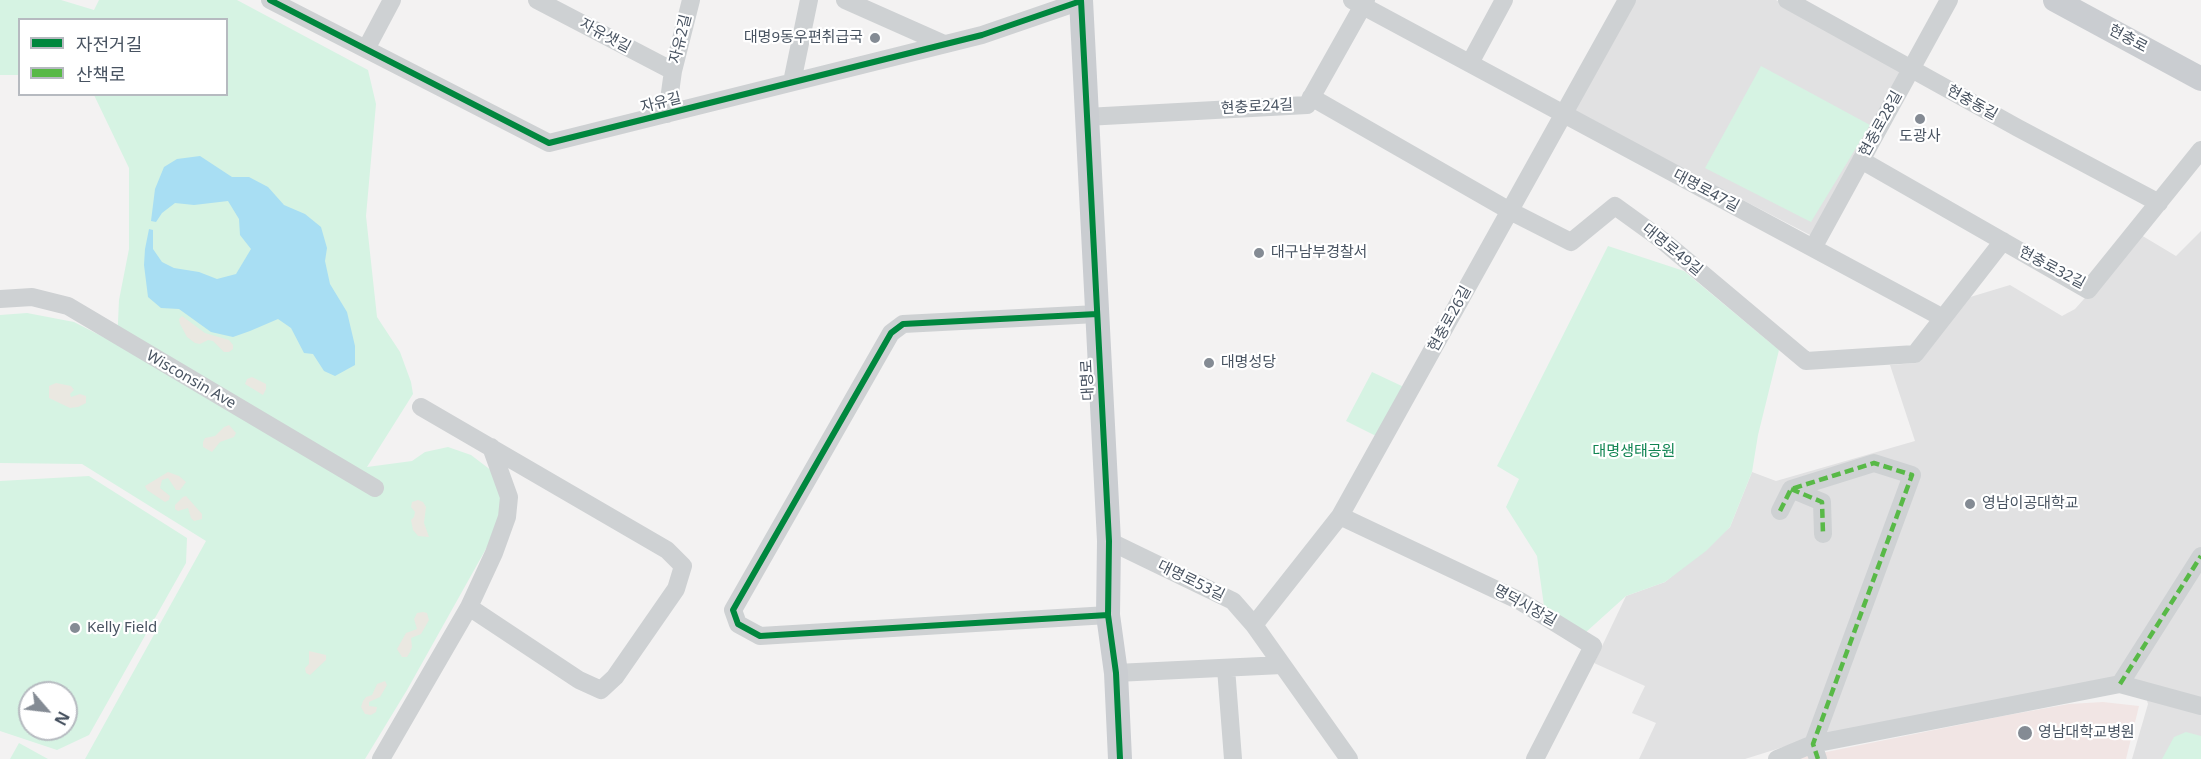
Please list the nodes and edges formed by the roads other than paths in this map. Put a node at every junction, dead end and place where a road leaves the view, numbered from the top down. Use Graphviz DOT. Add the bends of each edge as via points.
graph roads {
  1 [pos="270,0"];
  2 [pos="392,0"];
  3 [pos="537,0"];
  4 [pos="691,0"];
  5 [pos="809,0"];
  6 [pos="845,0"];
  7 [pos="1504,0"];
  8 [pos="1627,0"];
  9 [pos="1787,0"];
  10 [pos="1949,0"];
  11 [pos="2055,0"];
  12 [pos="1081,1"];
  13 [pos="1360,2"];
  14 [pos="2082,6"];
  15 [pos="944,44"];
  16 [pos="366,49"];
  17 [pos="1470,63"];
  18 [pos="1911,69"];
  19 [pos="673,71"];
  20 [pos="2201,79"];
  21 [pos="792,82"];
  22 [pos="1311,97"];
  23 [pos="667,114"];
  24 [pos="1564,114"];
  25 [pos="1086,117"];
  26 [pos="2201,150"];
  27 [pos="1861,160"];
  28 [pos="2159,203"];
  29 [pos="1510,211"];
  30 [pos="2003,241"];
  31 [pos="1812,248"];
  32 [pos="0,299"];
  33 [pos="1097,314"];
  34 [pos="1943,318"];
  35 [pos="420,407"];
  36 [pos="491,447"];
  37 [pos="375,488"];
  38 [pos="1791,489"];
  39 [pos="1780,512"];
  40 [pos="1340,516"];
  41 [pos="1823,534"];
  42 [pos="1109,541"];
  43 [pos="2201,556"];
  44 [pos="469,607"];
  45 [pos="1108,615"];
  46 [pos="1254,625"];
  47 [pos="1282,665"];
  48 [pos="1226,668"];
  49 [pos="1116,673"];
  50 [pos="2120,684"];
  51 [pos="2201,706"];
  52 [pos="1815,752"];
  53 [pos="381,759"];
  54 [pos="1120,759"];
  55 [pos="1233,759"];
  56 [pos="1349,759"];
  57 [pos="1535,759"];
  58 [pos="1777,759"];
  1 -- 16 [label="street, 자유길"];
  2 -- 16 [label="street"];
  3 -- 19 [label="street, 자유샛길"];
  4 -- 19 [label="street, 자유2길"];
  5 -- 21 [label="street"];
  6 -- 15 [label="street"];
  7 -- 17 [label="street"];
  8 -- 24 [label="street, 현충로26길"];
  9 -- 18 [label="street, 현충동길"];
  10 -- 18 [label="street, 현충로28길"];
  11 -- 14 [label="main road, 현충로"];
  12 -- 15 [label="street, 자유길"];
  12 -- 25 [label="main road, 대명로"];
  13 -- 17 [label="street, 대명로47길"];
  13 -- 22 [label="street, 현충로24길"];
  14 -- 20 [label="main road, 현충로"];
  15 -- 21 [label="street, 자유길"];
  16 -- 23 [label="street, 자유길" via="549,143"];
  17 -- 24 [label="street, 대명로47길"];
  18 -- 27 [label="street, 현충로28길"];
  18 -- 28 [label="street, 현충동길"];
  19 -- 23 [label="street, 자유2길"];
  21 -- 23 [label="street, 자유길"];
  22 -- 25 [label="street, 현충로24길" via="1307,105"];
  22 -- 29 [label="street, 대명로49길"];
  24 -- 29 [label="street, 현충로26길"];
  24 -- 31 [label="street, 대명로47길"];
  25 -- 33 [label="main road, 대명로"];
  26 -- 28 [label="street, 현충로32길"];
  27 -- 30 [label="street, 현충로32길"];
  27 -- 31 [label="street, 현충로28길"];
  28 -- 30 [label="street, 현충로32길" via="2088,290"];
  29 -- 34 [label="street, 대명로49길" via="1571,242 1616,206 1806,361 1915,354"];
  29 -- 40 [label="street, 현충로26길"];
  30 -- 34 [label="street, 대명로49길"];
  31 -- 34 [label="street, 대명로47길"];
  32 -- 37 [label="street, Wisconsin Ave" via="32,297 68,306"];
  33 -- 42 [label="main road, 대명로"];
  33 -- 45 [label="street" via="903,324 891,333 733,610 738,624 760,636"];
  35 -- 36 [label="street"];
  36 -- 44 [label="street" via="509,497 507,517"];
  36 -- 44 [label="street" via="667,550 683,566 676,589 615,677 601,690 579,680"];
  38 -- 39 [label="street"];
  38 -- 41 [label="street" via="1822,502"];
  38 -- 52 [label="street" via="1874,463 1912,475"];
  40 -- 46 [label="street, 현충로26길"];
  40 -- 57 [label="street, 명덕시장길" via="1520,601 1593,646"];
  42 -- 45 [label="main road, 대명로"];
  42 -- 46 [label="street, 대명로53길" via="1233,601"];
  43 -- 50 [label="street"];
  44 -- 53 [label="street"];
  45 -- 49 [label="main road, 대명로"];
  46 -- 47 [label="street, 대명로53길"];
  47 -- 48 [label="street"];
  47 -- 56 [label="street, 대명로53길"];
  48 -- 49 [label="street"];
  48 -- 55 [label="street"];
  49 -- 54 [label="main road, 대명로"];
  50 -- 51 [label="street"];
  50 -- 52 [label="street"];
  52 -- 58 [label="street"];
}
